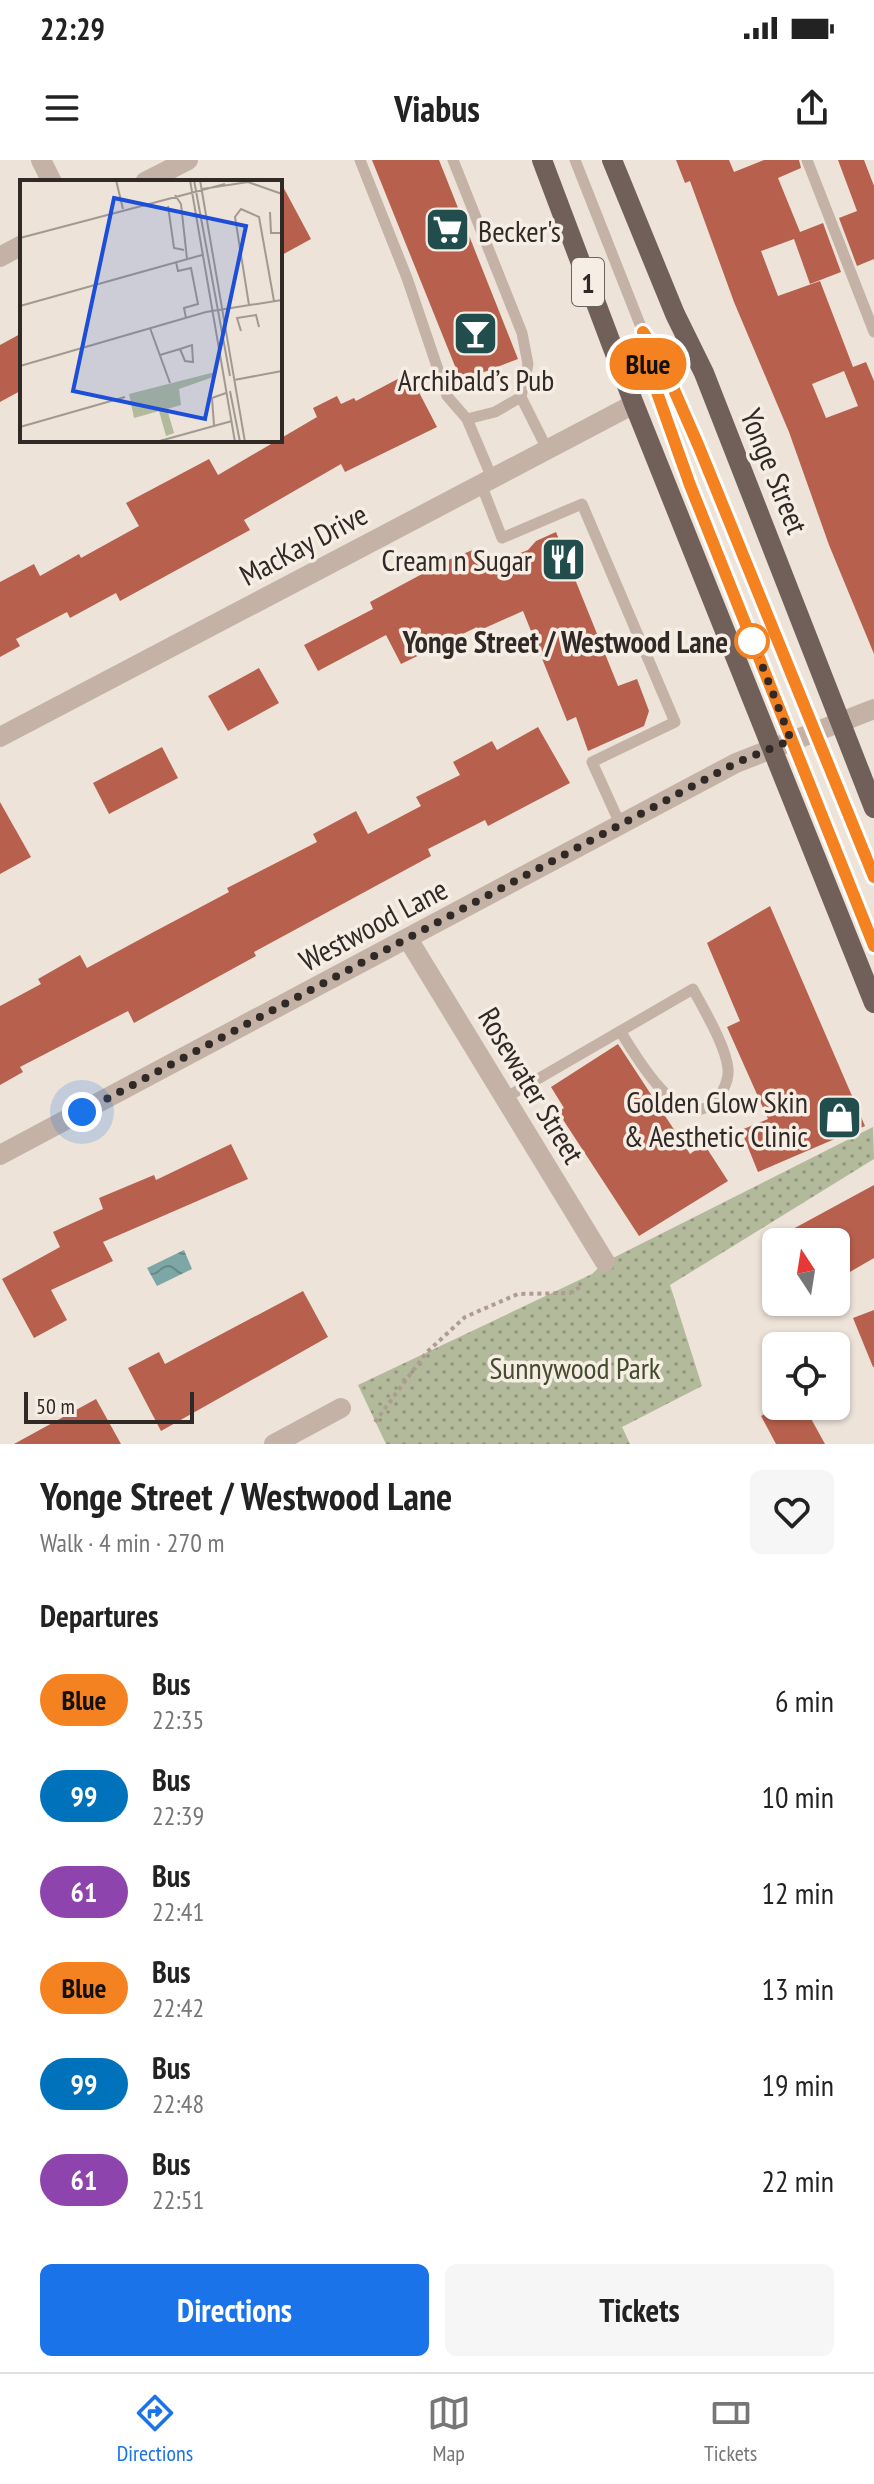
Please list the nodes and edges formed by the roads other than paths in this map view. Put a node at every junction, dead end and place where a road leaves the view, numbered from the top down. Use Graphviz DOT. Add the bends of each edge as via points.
graph roads {
  1 [pos="41,160"];
  2 [pos="188,160"];
  3 [pos="360,160"];
  4 [pos="453,160"];
  5 [pos="542,160"];
  6 [pos="575,160"];
  7 [pos="612,160"];
  8 [pos="807,160"];
  9 [pos="51,180"];
  10 [pos="149,180"];
  11 [pos="20,246"];
  12 [pos="0,257"];
  13 [pos="643,332"];
  14 [pos="874,332"];
  15 [pos="521,397"];
  16 [pos="634,404"];
  17 [pos="467,419"];
  18 [pos="547,449"];
  19 [pos="487,481"];
  20 [pos="874,709"];
  21 [pos="841,722"];
  22 [pos="815,730"];
  23 [pos="0,737"];
  24 [pos="782,744"];
  25 [pos="874,808"];
  26 [pos="621,826"];
  27 [pos="874,877"];
  28 [pos="408,939"];
  29 [pos="874,945"];
  30 [pos="874,1003"];
  31 [pos="620,1031"];
  32 [pos="505,1098"];
  33 [pos="0,1155"];
  34 [pos="605,1262"];
  35 [pos="341,1408"];
  36 [pos="274,1444"];
  1 -- 9 [label="street"];
  2 -- 10 [label="street"];
  3 -- 17 [label="lane" via="447,396"];
  4 -- 15 [label="lane" via="522,333 528,364"];
  5 -- 16 [label="main road, 1"];
  6 -- 13 [label="lane"];
  7 -- 21 [label="main road, Yonge Street / 1" via="704,373"];
  8 -- 14 [label="lane"];
  11 -- 12 [label="street"];
  13 -- 22 [label="lane" via="699,447"];
  13 -- 24 [label="lane" via="648,367"];
  15 -- 17 [label="lane" via="495,412"];
  15 -- 18 [label="lane"];
  16 -- 18 [label="street, MacKay Drive"];
  16 -- 24 [label="main road, 1"];
  17 -- 19 [label="lane"];
  18 -- 19 [label="street, MacKay Drive"];
  19 -- 23 [label="street, MacKay Drive"];
  19 -- 26 [label="lane" via="502,538 582,504 675,722 592,762"];
  20 -- 21 [label="street, Westwood Lane"];
  21 -- 22 [label="street, Westwood Lane"];
  21 -- 25 [label="main road, Yonge Street / 1"];
  22 -- 24 [label="street, Westwood Lane"];
  22 -- 27 [label="lane"];
  24 -- 26 [label="street, Westwood Lane"];
  24 -- 29 [label="lane"];
  24 -- 30 [label="main road, 1"];
  26 -- 28 [label="street, Westwood Lane"];
  28 -- 32 [label="street, Rosewater Street"];
  28 -- 33 [label="street, Westwood Lane"];
  31 -- 31 [label="lane" via="693,989 728,1070 723,1092 711,1105 697,1109 673,1102 651,1080"];
  31 -- 32 [label="lane"];
  32 -- 34 [label="street, Rosewater Street"];
  35 -- 36 [label="street"];
}
